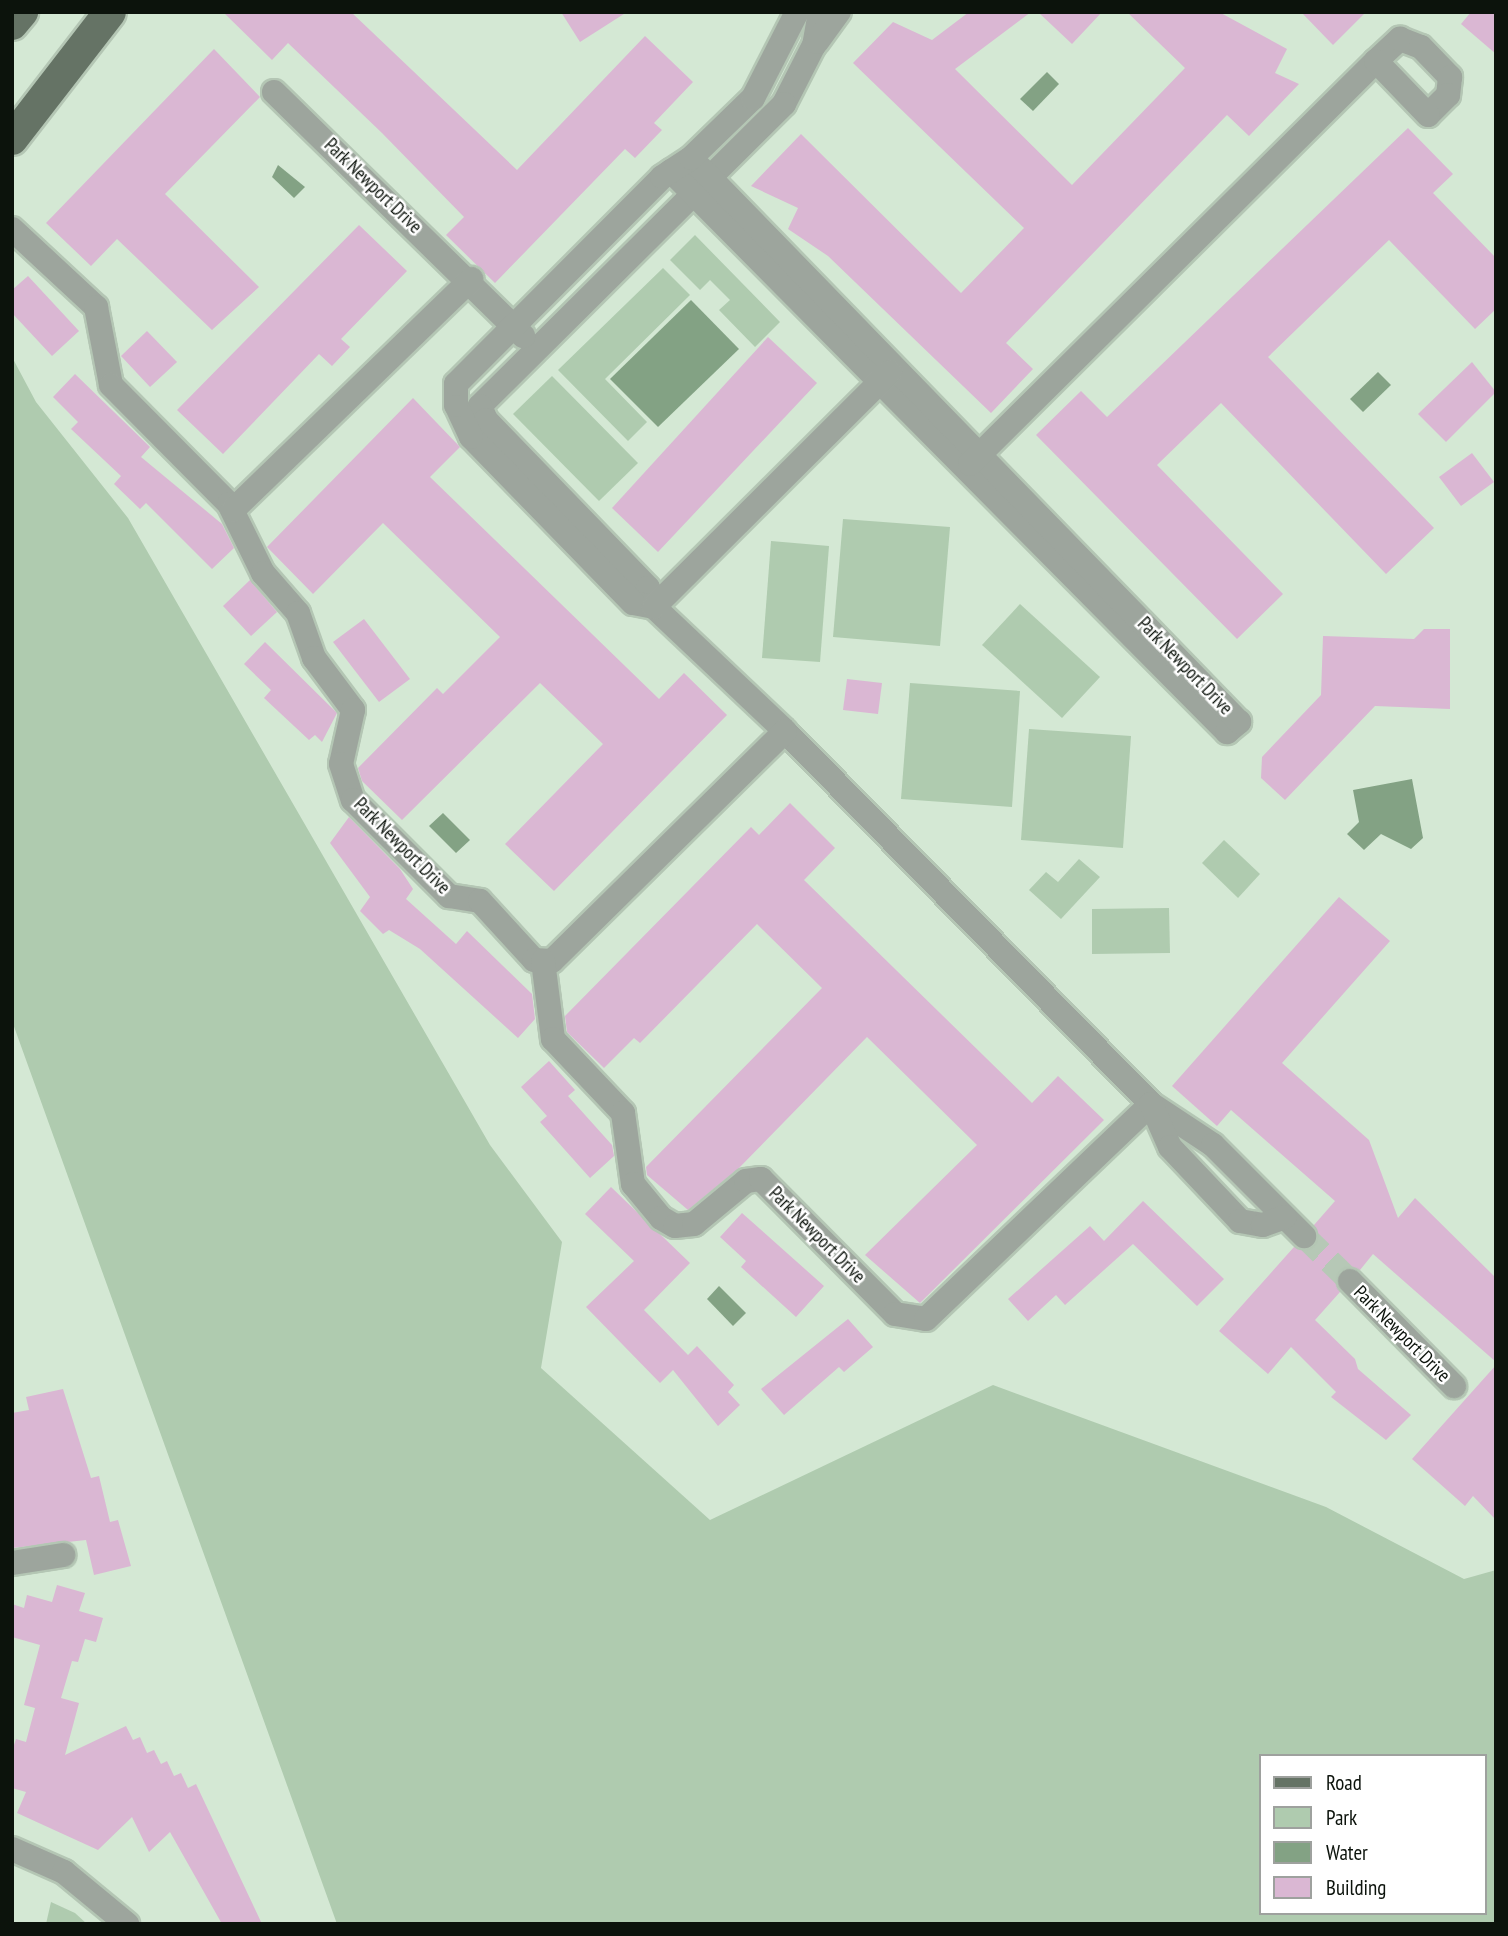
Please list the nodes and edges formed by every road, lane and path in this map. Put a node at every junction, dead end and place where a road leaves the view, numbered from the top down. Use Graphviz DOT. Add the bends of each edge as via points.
graph roads {
  1 [pos="22,12"];
  2 [pos="110,12"];
  3 [pos="780,12"];
  4 [pos="797,12"];
  5 [pos="820,12"];
  6 [pos="839,12"];
  7 [pos="12,24"];
  8 [pos="785,44"];
  9 [pos="814,45"];
  10 [pos="1376,61"];
  11 [pos="274,92"];
  12 [pos="12,139"];
  13 [pos="681,165"];
  14 [pos="701,186"];
  15 [pos="12,229"];
  16 [pos="471,279"];
  17 [pos="512,324"];
  18 [pos="534,348"];
  19 [pos="888,374"];
  20 [pos="468,405"];
  21 [pos="973,462"];
  22 [pos="233,510"];
  23 [pos="654,607"];
  24 [pos="785,731"];
  25 [pos="543,961"];
  26 [pos="1151,1104"];
  27 [pos="1285,1217"];
  28 [pos="1304,1236"];
  29 [pos="1350,1282"];
  30 [pos="1454,1386"];
  31 [pos="63,1555"];
  32 [pos="12,1563"];
  33 [pos="12,1849"];
  34 [pos="127,1924"];
  1 -- 7 [label="main road"];
  2 -- 12 [label="main road"];
  3 -- 8 [label="street"];
  4 -- 8 [label="street"];
  5 -- 9 [label="street"];
  6 -- 9 [label="street"];
  8 -- 13 [label="street" via="753,98"];
  9 -- 14 [label="street" via="784,104"];
  10 -- 21 [label="street"];
  11 -- 16 [label="street, Park Newport Drive"];
  13 -- 14 [label="street, Park Newport Drive"];
  13 -- 17 [label="street"];
  14 -- 18 [label="street"];
  14 -- 19 [label="street, Park Newport Drive"];
  15 -- 22 [label="street, Park Newport Drive" via="96,307 111,385"];
  16 -- 17 [label="street, Park Newport Drive"];
  16 -- 22 [label="street"];
  17 -- 18 [label="street, Park Newport Drive"];
  17 -- 20 [label="street" via="463,373"];
  18 -- 20 [label="street"];
  19 -- 21 [label="street, Park Newport Drive"];
  19 -- 23 [label="street"];
  20 -- 23 [label="street" via="648,588"];
  21 -- 21 [label="street, Park Newport Drive" via="1227,732 1239,722"];
  22 -- 25 [label="street, Park Newport Drive" via="263,573 298,613 320,668 348,698 354,724 341,776 353,800 449,896 480,901 534,960"];
  23 -- 24 [label="street"];
  24 -- 25 [label="street" via="552,961"];
  24 -- 26 [label="street"];
  25 -- 26 [label="street, Park Newport Drive" via="553,1040 623,1112 633,1184 661,1218 676,1226 694,1224 746,1181 761,1179 895,1314 906,1317 926,1319"];
  26 -- 27 [label="street" via="1213,1145"];
  26 -- 27 [label="street" via="1170,1147 1240,1221 1263,1225"];
  27 -- 28 [label="street"];
  29 -- 30 [label="street, Park Newport Drive"];
  31 -- 32 [label="street"];
  33 -- 34 [label="street" via="64,1872"];
}
